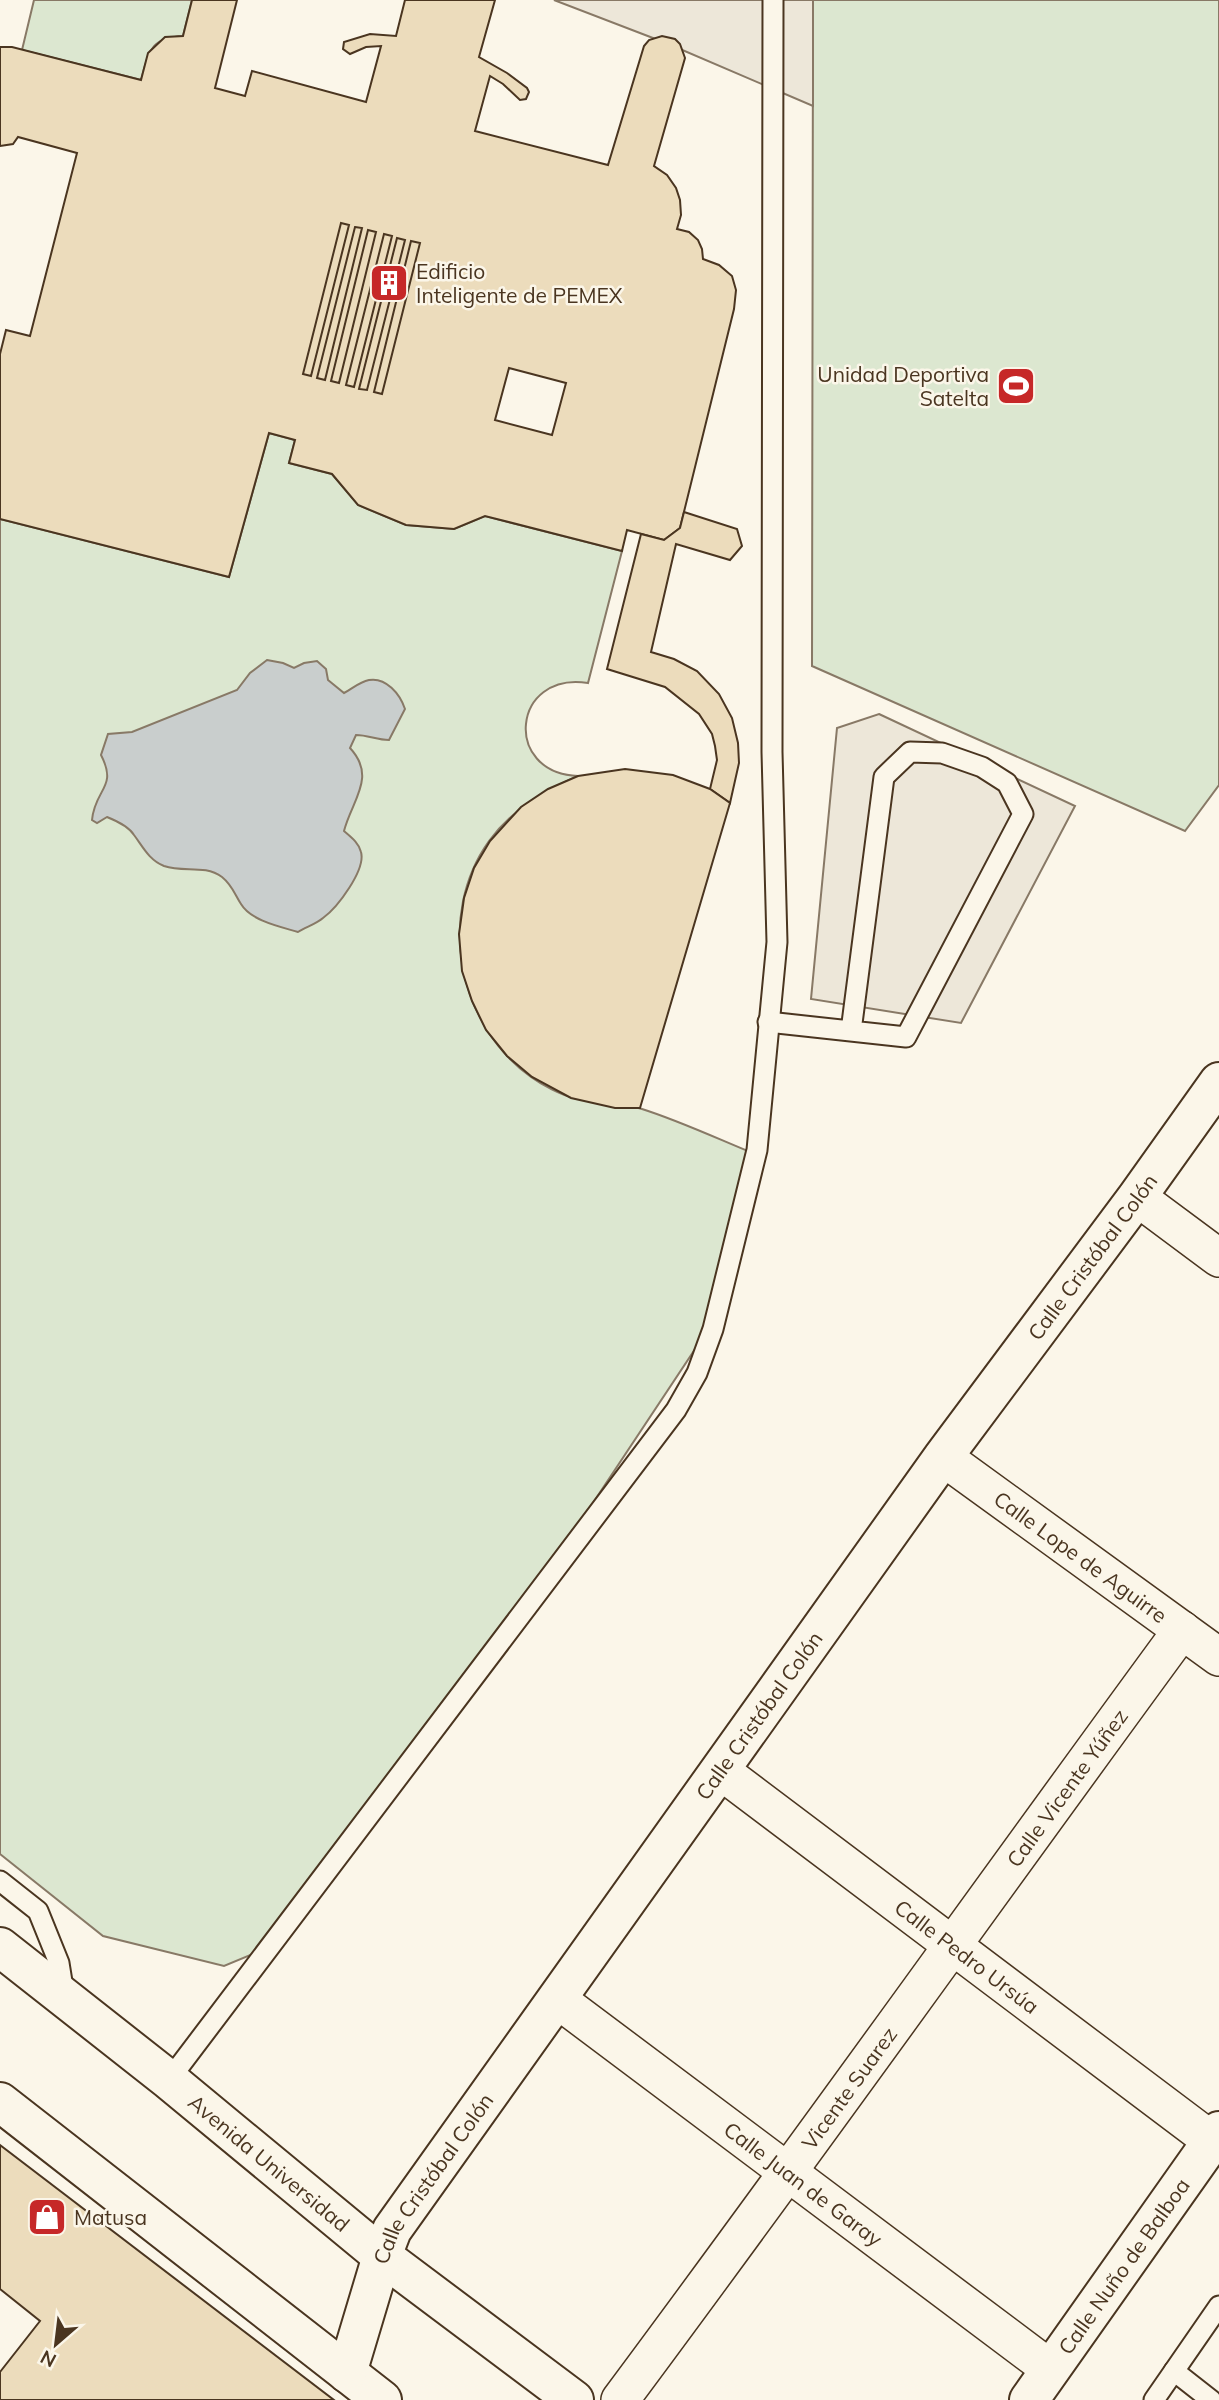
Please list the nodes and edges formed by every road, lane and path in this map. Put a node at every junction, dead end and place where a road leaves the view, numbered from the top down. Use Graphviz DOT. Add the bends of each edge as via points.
graph roads {
  1 [pos="773,0"];
  2 [pos="768,1022"];
  3 [pos="851,1031"];
  4 [pos="1219,1082"];
  5 [pos="1137,1197"];
  6 [pos="1219,1258"];
  7 [pos="943,1457"];
  8 [pos="1182,1630"];
  9 [pos="1219,1657"];
  10 [pos="722,1771"];
  11 [pos="0,1881"];
  12 [pos="952,1944"];
  13 [pos="0,1947"];
  14 [pos="65,1998"];
  15 [pos="556,1999"];
  16 [pos="169,2080"];
  17 [pos="0,2102"];
  18 [pos="1215,2136"];
  19 [pos="789,2173"];
  20 [pos="382,2256"];
  21 [pos="1219,2306"];
  22 [pos="1049,2368"];
  23 [pos="1174,2371"];
  24 [pos="347,2373"];
  25 [pos="382,2400"];
  26 [pos="573,2400"];
  27 [pos="620,2400"];
  28 [pos="1028,2400"];
  29 [pos="1154,2400"];
  30 [pos="1211,2400"];
  1 -- 2 [label="lane" via="772,752 777,942"];
  2 -- 3 [label="lane"];
  2 -- 16 [label="lane" via="757,1150 713,1329 697,1373 676,1410"];
  3 -- 3 [label="lane" via="906,1037 1023,814 1007,783 982,767 942,753 910,752 884,777"];
  4 -- 5 [label="main road, Calle Cristóbal Colón"];
  5 -- 6 [label="street"];
  5 -- 7 [label="main road, Calle Cristóbal Colón"];
  7 -- 8 [label="street, Calle Lope de Aguirre"];
  7 -- 10 [label="main road, Calle Cristóbal Colón"];
  8 -- 9 [label="street, Calle Lope de Aguirre"];
  8 -- 12 [label="street, Calle Vicente Yúñez"];
  10 -- 12 [label="street, Calle Pedro Ursúa"];
  10 -- 15 [label="main road, Calle Cristóbal Colón"];
  11 -- 14 [label="lane" via="38,1911 58,1963"];
  12 -- 18 [label="street, Calle Pedro Ursúa"];
  12 -- 19 [label="street, Vicente Suarez"];
  13 -- 14 [label="main road, Avenida Universidad"];
  14 -- 16 [label="main road, Avenida Universidad"];
  15 -- 19 [label="street, Calle Juan de Garay"];
  15 -- 20 [label="main road, Calle Cristóbal Colón" via="393,2230"];
  16 -- 20 [label="main road, Avenida Universidad"];
  17 -- 24 [label="main road"];
  18 -- 22 [label="main road, Calle Nuño de Balboa"];
  19 -- 22 [label="street, Calle Juan de Garay"];
  19 -- 27 [label="street, Vicente Suarez"];
  20 -- 24 [label="main road, Calle Cristóbal Colón"];
  20 -- 26 [label="main road, Avenida Universidad"];
  21 -- 23 [label="lane"];
  22 -- 28 [label="main road, Calle Nuño de Balboa"];
  23 -- 29 [label="lane"];
  23 -- 30 [label="lane"];
  24 -- 25 [label="main road"];
}
